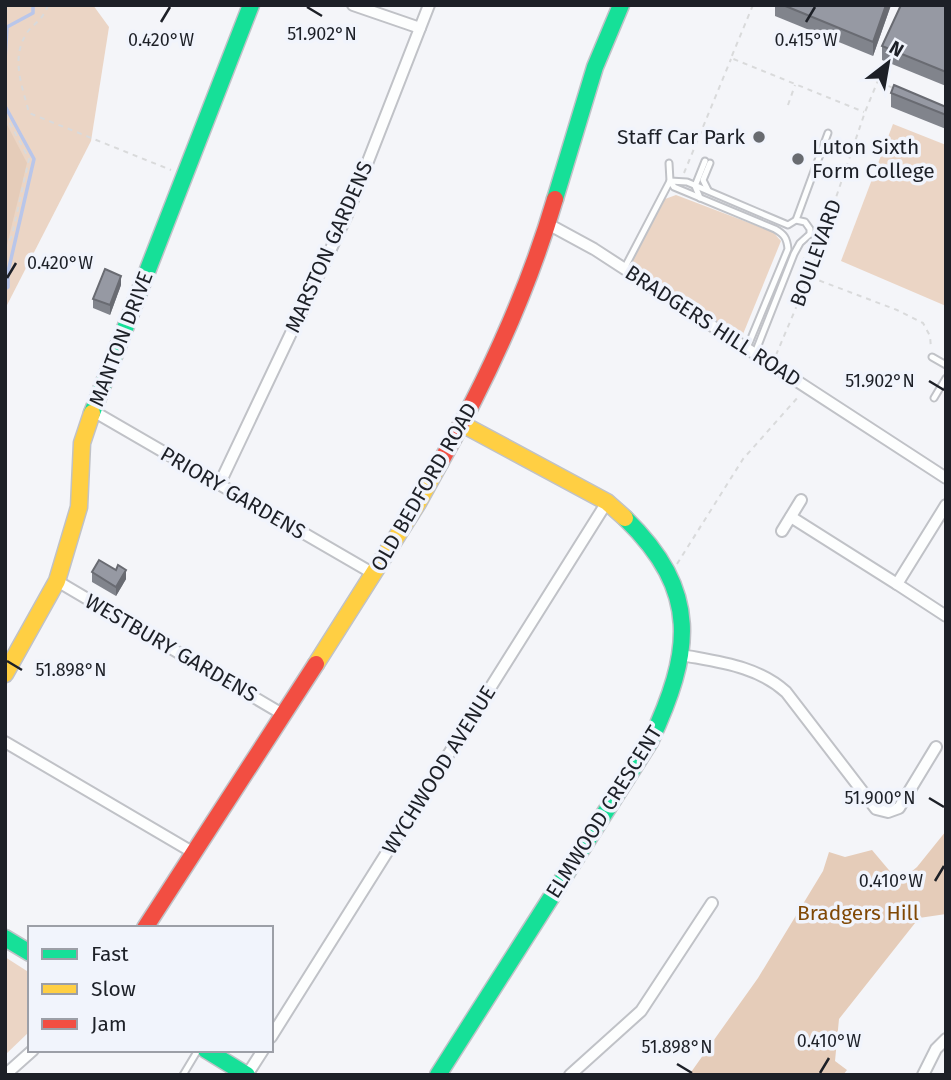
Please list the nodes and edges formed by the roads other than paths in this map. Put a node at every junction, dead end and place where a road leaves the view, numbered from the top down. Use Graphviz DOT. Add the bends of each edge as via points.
graph roads {
  1 [pos="251,5"];
  2 [pos="353,5"];
  3 [pos="429,5"];
  4 [pos="621,5"];
  5 [pos="420,28"];
  6 [pos="828,133"];
  7 [pos="669,163"];
  8 [pos="670,181"];
  9 [pos="695,186"];
  10 [pos="710,192"];
  11 [pos="700,198"];
  12 [pos="796,220"];
  13 [pos="548,224"];
  14 [pos="624,269"];
  15 [pos="751,351"];
  16 [pos="932,357"];
  17 [pos="946,365"];
  18 [pos="946,378"];
  19 [pos="934,398"];
  20 [pos="93,411"];
  21 [pos="462,424"];
  22 [pos="946,478"];
  23 [pos="219,485"];
  24 [pos="801,500"];
  25 [pos="607,502"];
  26 [pos="946,505"];
  27 [pos="791,517"];
  28 [pos="782,531"];
  29 [pos="374,574"];
  30 [pos="57,582"];
  31 [pos="897,584"];
  32 [pos="946,616"];
  33 [pos="681,655"];
  34 [pos="5,674"];
  35 [pos="284,715"];
  36 [pos="5,742"];
  37 [pos="936,747"];
  38 [pos="194,853"];
  39 [pos="712,903"];
  40 [pos="146,926"];
  41 [pos="5,938"];
  42 [pos="28,952"];
  43 [pos="273,1034"];
  44 [pos="946,1039"];
  45 [pos="31,1052"];
  46 [pos="197,1052"];
  47 [pos="209,1052"];
  48 [pos="261,1053"];
  49 [pos="440,1074"];
  50 [pos="5,1075"];
  51 [pos="183,1075"];
  52 [pos="247,1075"];
  53 [pos="570,1075"];
  54 [pos="923,1075"];
  1 -- 20 [label="street, MANTON DRIVE"];
  2 -- 5 [label="street"];
  3 -- 5 [label="street, MARSTON GARDENS"];
  4 -- 13 [label="street, OLD BEDFORD ROAD" via="595,67"];
  5 -- 23 [label="street, MARSTON GARDENS" via="347,215"];
  6 -- 12 [label="lane"];
  7 -- 8 [label="lane"];
  8 -- 9 [label="lane"];
  8 -- 11 [label="lane"];
  8 -- 14 [label="lane"];
  9 -- 10 [label="lane"];
  9 -- 10 [label="lane" via="707,162 703,180"];
  9 -- 11 [label="lane"];
  10 -- 12 [label="lane" via="788,225"];
  11 -- 15 [label="lane" via="775,229 787,239 787,251"];
  12 -- 15 [label="lane" via="805,222 810,234 794,254"];
  13 -- 14 [label="street, BRADGERS HILL ROAD"];
  13 -- 21 [label="street, OLD BEDFORD ROAD" via="515,311"];
  14 -- 15 [label="street, BRADGERS HILL ROAD"];
  15 -- 22 [label="street, BRADGERS HILL ROAD"];
  16 -- 17 [label="lane"];
  18 -- 19 [label="lane"];
  20 -- 23 [label="street, PRIORY GARDENS"];
  20 -- 30 [label="street, MANTON DRIVE" via="82,443 79,507"];
  21 -- 25 [label="street, ELMWOOD CRESCENT"];
  21 -- 29 [label="street, OLD BEDFORD ROAD"];
  23 -- 29 [label="street, PRIORY GARDENS"];
  24 -- 27 [label="street"];
  25 -- 33 [label="street, ELMWOOD CRESCENT" via="650,545 678,595 684,622"];
  25 -- 43 [label="street, WYCHWOOD AVENUE"];
  26 -- 31 [label="street"];
  27 -- 28 [label="street"];
  27 -- 31 [label="street"];
  29 -- 35 [label="street, OLD BEDFORD ROAD"];
  30 -- 34 [label="street, MANTON DRIVE"];
  30 -- 35 [label="street, WESTBURY GARDENS"];
  31 -- 32 [label="street"];
  33 -- 37 [label="street" via="737,666 772,679 876,809 888,812 899,808"];
  33 -- 49 [label="street, ELMWOOD CRESCENT" via="668,704 650,743"];
  35 -- 38 [label="street, OLD BEDFORD ROAD"];
  36 -- 38 [label="street"];
  38 -- 40 [label="street, OLD BEDFORD ROAD"];
  39 -- 53 [label="street" via="641,1011"];
  41 -- 42 [label="street"];
  44 -- 54 [label="street"];
  45 -- 50 [label="street"];
  46 -- 51 [label="lane"];
  47 -- 52 [label="street"];
  48 -- 52 [label="street"];
}
